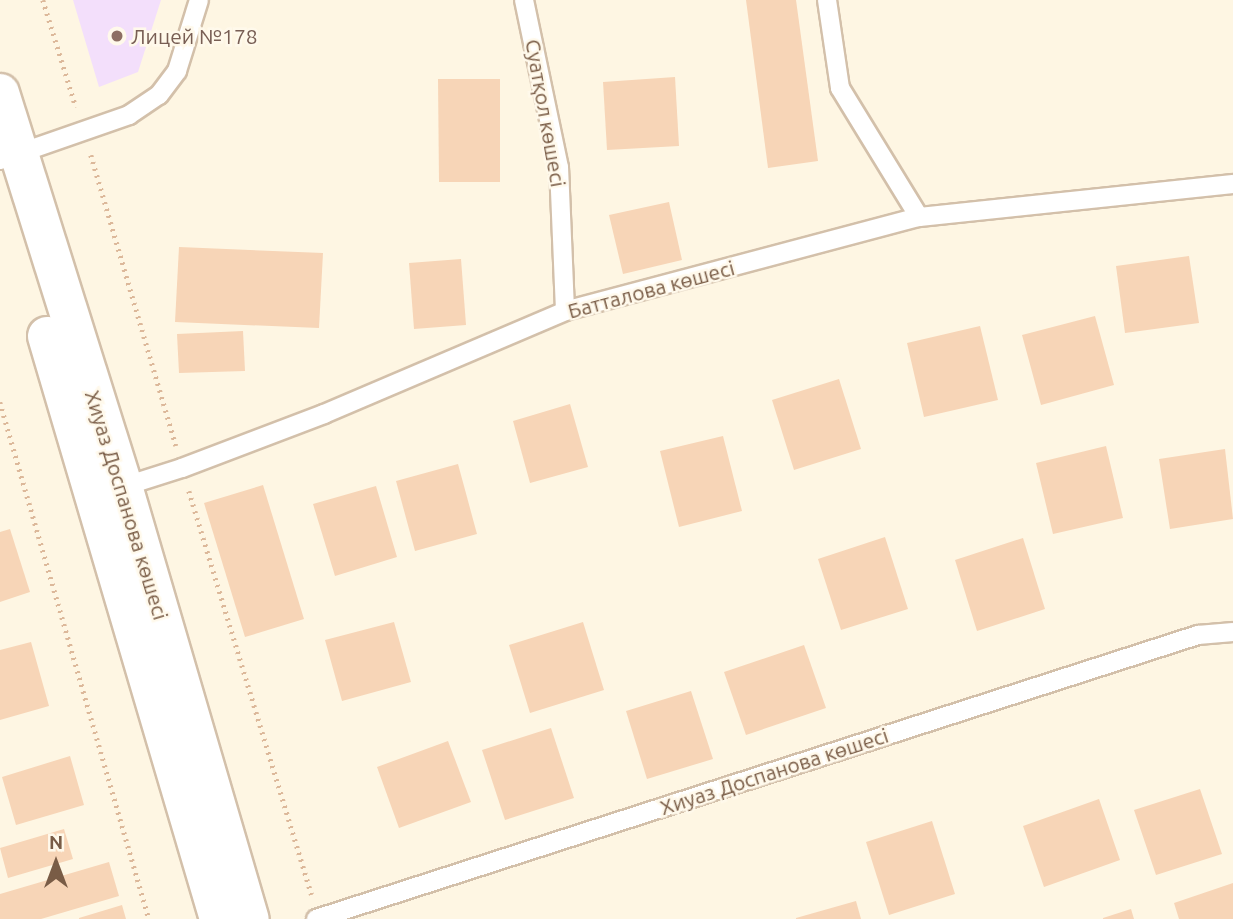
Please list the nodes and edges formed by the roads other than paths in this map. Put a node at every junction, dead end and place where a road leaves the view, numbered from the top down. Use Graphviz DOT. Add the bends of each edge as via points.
graph roads {
  1 [pos="199,0"];
  2 [pos="524,0"];
  3 [pos="827,0"];
  4 [pos="0,93"];
  5 [pos="6,164"];
  6 [pos="1233,184"];
  7 [pos="919,217"];
  8 [pos="565,311"];
  9 [pos="110,491"];
  10 [pos="1233,632"];
  11 [pos="219,919"];
  12 [pos="250,919"];
  13 [pos="316,919"];
  1 -- 5 [label="lane" via="177,71 159,95 129,115"];
  2 -- 8 [label="lane, Суатқол көшесі" via="559,167"];
  3 -- 7 [label="lane" via="841,88"];
  4 -- 5 [label="street, Хиуаз Доспанова көшесі"];
  5 -- 9 [label="street, Хиуаз Доспанова көшесі"];
  6 -- 7 [label="lane, Батталова көшесі"];
  7 -- 8 [label="lane, Батталова көшесі"];
  8 -- 9 [label="lane, Батталова көшесі" via="324,414"];
  9 -- 11 [label="street, Хиуаз Доспанова көшесі"];
  9 -- 12 [label="street, Хиуаз Доспанова көшесі"];
  10 -- 13 [label="lane, Хиуаз Доспанова көшесі" via="1198,635"];
}
